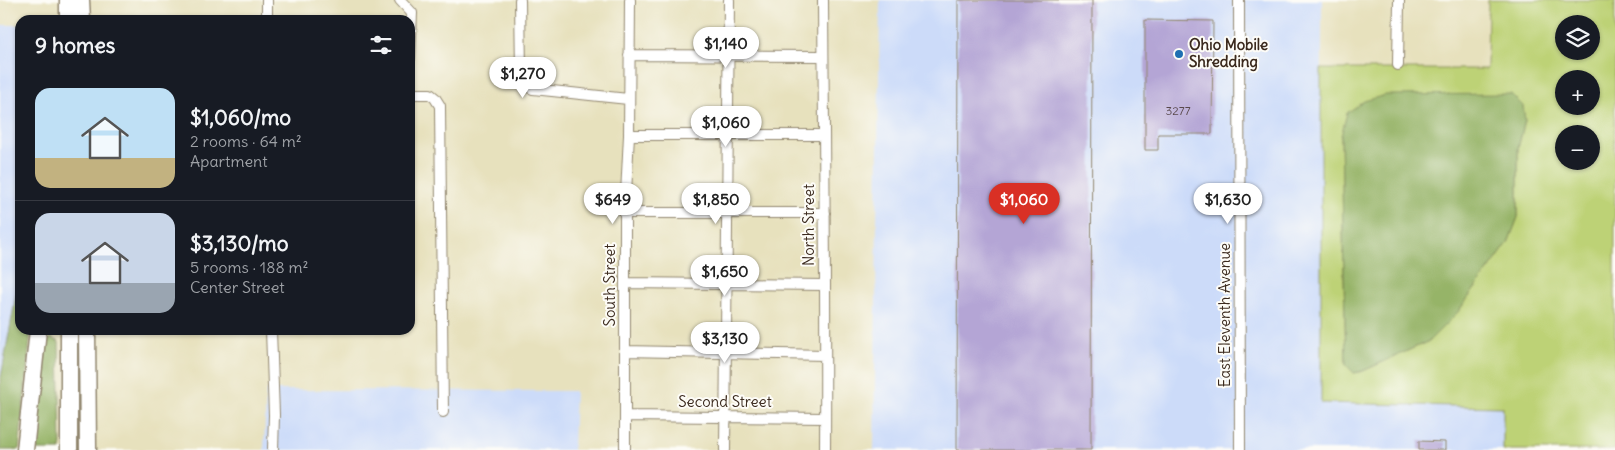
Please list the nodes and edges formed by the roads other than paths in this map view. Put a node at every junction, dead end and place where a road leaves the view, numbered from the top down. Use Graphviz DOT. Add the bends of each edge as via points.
graph roads {
  1 [pos="68,0"];
  2 [pos="81,0"];
  3 [pos="267,0"];
  4 [pos="400,0"];
  5 [pos="520,0"];
  6 [pos="630,0"];
  7 [pos="729,0"];
  8 [pos="823,0"];
  9 [pos="1239,0"];
  10 [pos="1399,0"];
  11 [pos="68,15"];
  12 [pos="82,15"];
  13 [pos="267,15"];
  14 [pos="412,15"];
  15 [pos="629,55"];
  16 [pos="730,56"];
  17 [pos="823,56"];
  18 [pos="1398,65"];
  19 [pos="415,94"];
  20 [pos="628,100"];
  21 [pos="629,135"];
  22 [pos="729,135"];
  23 [pos="823,135"];
  24 [pos="625,213"];
  25 [pos="728,213"];
  26 [pos="825,213"];
  27 [pos="626,283"];
  28 [pos="727,284"];
  29 [pos="825,285"];
  30 [pos="38,335"];
  31 [pos="68,335"];
  32 [pos="86,335"];
  33 [pos="271,335"];
  34 [pos="625,351"];
  35 [pos="726,352"];
  36 [pos="825,355"];
  37 [pos="443,412"];
  38 [pos="625,416"];
  39 [pos="725,418"];
  40 [pos="825,418"];
  41 [pos="26,450"];
  42 [pos="69,450"];
  43 [pos="88,450"];
  44 [pos="273,450"];
  45 [pos="625,450"];
  46 [pos="725,450"];
  47 [pos="824,450"];
  48 [pos="1240,450"];
  1 -- 11 [label="main road"];
  2 -- 12 [label="main road"];
  3 -- 13 [label="street"];
  4 -- 14 [label="street"];
  5 -- 20 [label="street" via="521,80 526,86"];
  6 -- 15 [label="street, South Street"];
  7 -- 16 [label="street"];
  8 -- 17 [label="street, North Street"];
  9 -- 48 [label="street, East Eleventh Avenue"];
  10 -- 18 [label="street"];
  15 -- 16 [label="street"];
  15 -- 20 [label="street, South Street"];
  16 -- 17 [label="street"];
  16 -- 22 [label="street"];
  17 -- 23 [label="street, North Street"];
  19 -- 37 [label="street" via="430,94 440,106"];
  20 -- 21 [label="street, South Street"];
  21 -- 22 [label="street"];
  21 -- 24 [label="street, South Street"];
  22 -- 23 [label="street"];
  22 -- 25 [label="street"];
  23 -- 26 [label="street, North Street"];
  24 -- 25 [label="street"];
  24 -- 27 [label="street, South Street"];
  25 -- 26 [label="street"];
  25 -- 28 [label="street"];
  26 -- 29 [label="street, North Street"];
  27 -- 28 [label="street"];
  27 -- 34 [label="street, South Street"];
  28 -- 29 [label="street"];
  28 -- 35 [label="street"];
  29 -- 36 [label="street, North Street"];
  30 -- 41 [label="main road"];
  31 -- 42 [label="main road"];
  32 -- 43 [label="main road"];
  33 -- 44 [label="street"];
  34 -- 35 [label="street"];
  34 -- 38 [label="street, South Street"];
  35 -- 36 [label="street"];
  35 -- 39 [label="street"];
  36 -- 40 [label="street, North Street"];
  38 -- 39 [label="street, Second Street"];
  38 -- 45 [label="street, South Street"];
  39 -- 40 [label="street, Second Street"];
  39 -- 46 [label="street"];
  40 -- 47 [label="street, North Street"];
}
